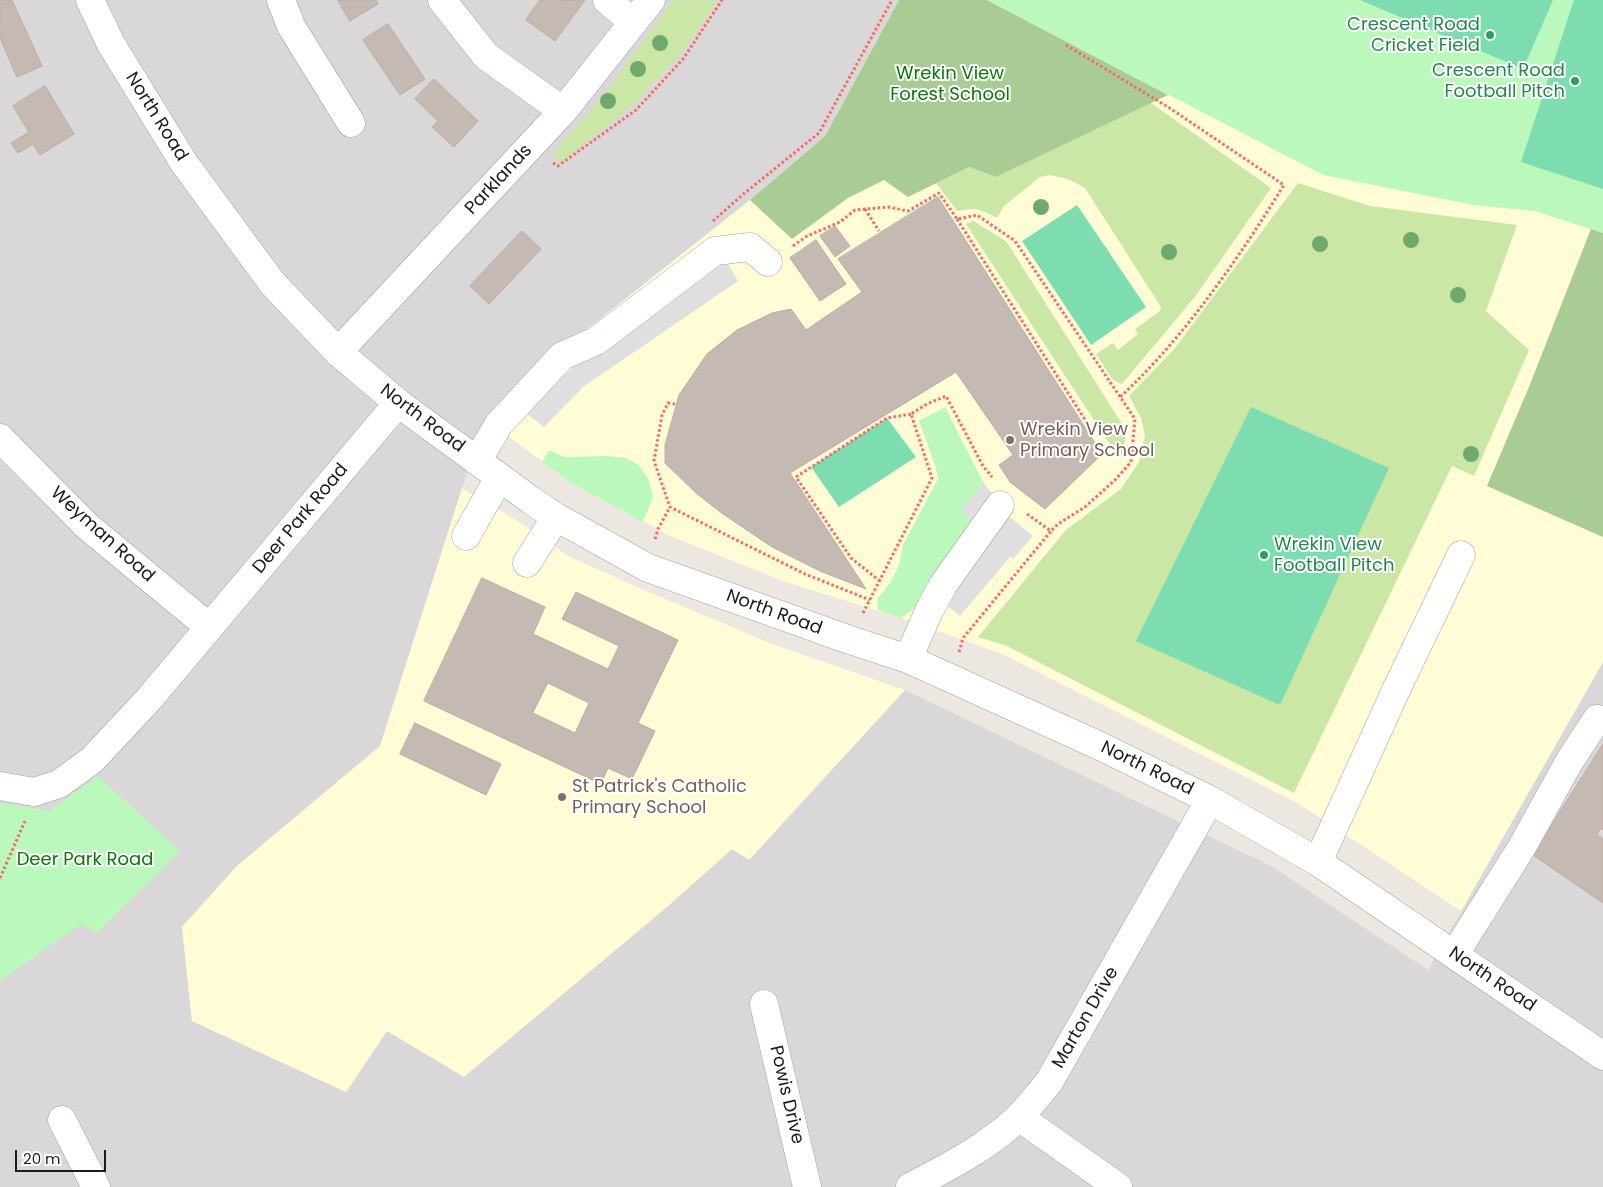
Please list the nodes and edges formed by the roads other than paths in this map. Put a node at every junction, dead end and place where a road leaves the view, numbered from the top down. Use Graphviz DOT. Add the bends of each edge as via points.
graph roads {
  1 [pos="90,0"];
  2 [pos="281,0"];
  3 [pos="442,0"];
  4 [pos="607,0"];
  5 [pos="651,0"];
  6 [pos="634,22"];
  7 [pos="563,111"];
  8 [pos="351,123"];
  9 [pos="768,262"];
  10 [pos="338,352"];
  11 [pos="398,404"];
  12 [pos="0,438"];
  13 [pos="476,461"];
  14 [pos="499,478"];
  15 [pos="1000,505"];
  16 [pos="556,517"];
  17 [pos="466,536"];
  18 [pos="1461,555"];
  19 [pos="526,563"];
  20 [pos="210,627"];
  21 [pos="908,658"];
  22 [pos="1597,719"];
  23 [pos="0,786"];
  24 [pos="1210,800"];
  25 [pos="1318,862"];
  26 [pos="1454,955"];
  27 [pos="764,1004"];
  28 [pos="1603,1056"];
  29 [pos="1019,1117"];
  30 [pos="62,1120"];
  31 [pos="96,1187"];
  32 [pos="807,1187"];
  33 [pos="910,1187"];
  34 [pos="1118,1187"];
  1 -- 10 [label="street, North Road" via="111,44 184,163 273,284"];
  2 -- 8 [label="street" via="291,26"];
  3 -- 7 [label="street" via="486,56"];
  4 -- 6 [label="street"];
  5 -- 6 [label="street, Parklands"];
  6 -- 7 [label="street, Parklands"];
  7 -- 10 [label="street, Parklands"];
  9 -- 13 [label="street" via="750,247 715,251 596,342 562,356 514,406"];
  10 -- 11 [label="street, North Road"];
  11 -- 13 [label="street, North Road"];
  11 -- 20 [label="street, Deer Park Road"];
  12 -- 20 [label="street, Weyman Road" via="87,526"];
  13 -- 14 [label="street, North Road"];
  14 -- 16 [label="street, North Road"];
  14 -- 17 [label="street"];
  15 -- 21 [label="street" via="943,585"];
  16 -- 19 [label="street"];
  16 -- 21 [label="street, North Road" via="648,568"];
  18 -- 25 [label="street"];
  20 -- 23 [label="street, Deer Park Road" via="92,760 59,784 34,792"];
  21 -- 24 [label="street, North Road"];
  22 -- 26 [label="street"];
  24 -- 25 [label="street, North Road"];
  24 -- 29 [label="street, Marton Drive" via="1049,1082"];
  25 -- 26 [label="street, North Road"];
  26 -- 28 [label="street, North Road"];
  27 -- 32 [label="street, Powis Drive"];
  29 -- 33 [label="street, Marton Drive" via="962,1160"];
  29 -- 34 [label="street"];
  30 -- 31 [label="street"];
}
